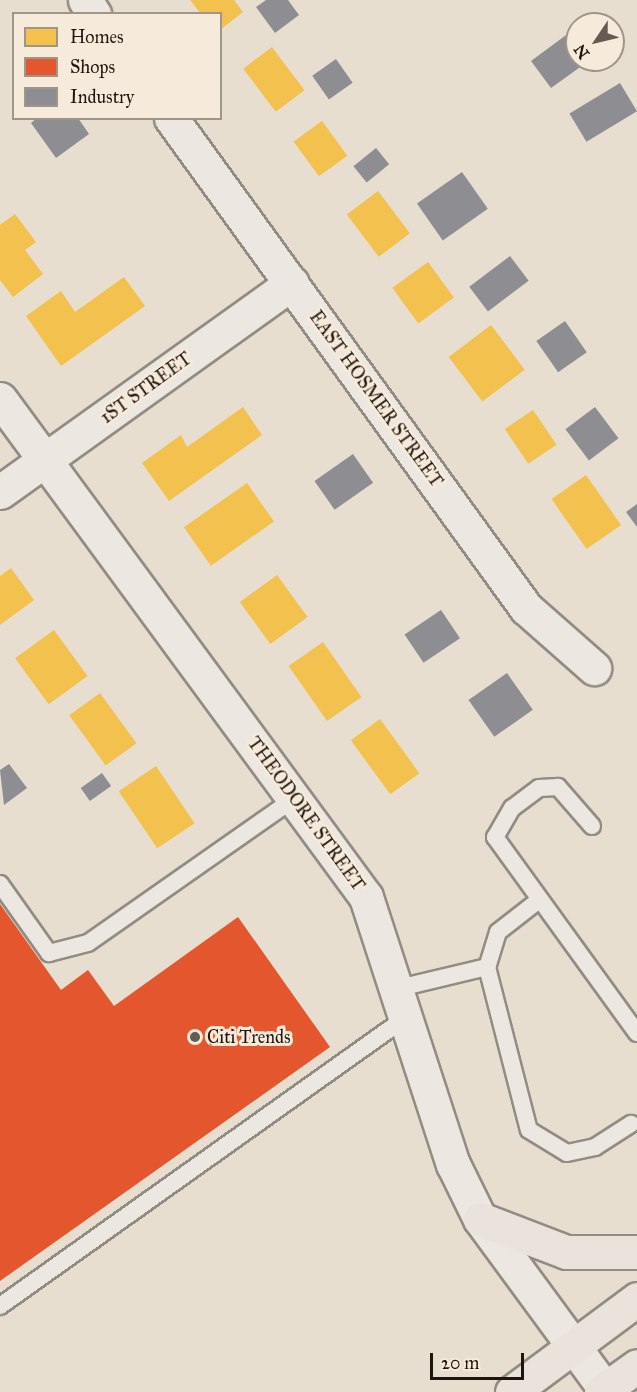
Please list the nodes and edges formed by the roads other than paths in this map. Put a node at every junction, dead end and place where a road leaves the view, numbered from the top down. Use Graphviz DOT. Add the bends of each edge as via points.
graph roads {
  1 [pos="172,120"];
  2 [pos="292,282"];
  3 [pos="0,399"];
  4 [pos="47,459"];
  5 [pos="0,492"];
  6 [pos="594,668"];
  7 [pos="294,798"];
  8 [pos="592,826"];
  9 [pos="0,884"];
  10 [pos="539,900"];
  11 [pos="488,967"];
  12 [pos="404,1002"];
  13 [pos="637,1033"];
  14 [pos="630,1124"];
  15 [pos="480,1219"];
  16 [pos="637,1252"];
  17 [pos="637,1299"];
  18 [pos="0,1306"];
  19 [pos="574,1349"];
  20 [pos="637,1366"];
  21 [pos="604,1391"];
  22 [pos="512,1392"];
  1 -- 2 [label="street, EAST HOSMER STREET"];
  2 -- 4 [label="street, 1ST STREET"];
  2 -- 6 [label="street, EAST HOSMER STREET" via="526,608"];
  3 -- 4 [label="street, THEODORE STREET"];
  4 -- 5 [label="street, 1ST STREET"];
  4 -- 7 [label="street, THEODORE STREET"];
  7 -- 9 [label="lane" via="88,943 49,953"];
  7 -- 12 [label="street, THEODORE STREET" via="366,897"];
  8 -- 10 [label="lane" via="558,787 539,788 512,808 495,837"];
  10 -- 11 [label="lane" via="498,932"];
  10 -- 13 [label="lane"];
  11 -- 12 [label="lane"];
  11 -- 14 [label="lane" via="529,1130 567,1152 595,1147"];
  12 -- 15 [label="street, THEODORE STREET" via="453,1164"];
  12 -- 18 [label="lane"];
  15 -- 16 [label="main road" via="566,1252"];
  15 -- 19 [label="street, THEODORE STREET"];
  17 -- 19 [label="main road"];
  19 -- 21 [label="street, THEODORE STREET"];
  19 -- 22 [label="main road"];
  20 -- 21 [label="main road"];
}
